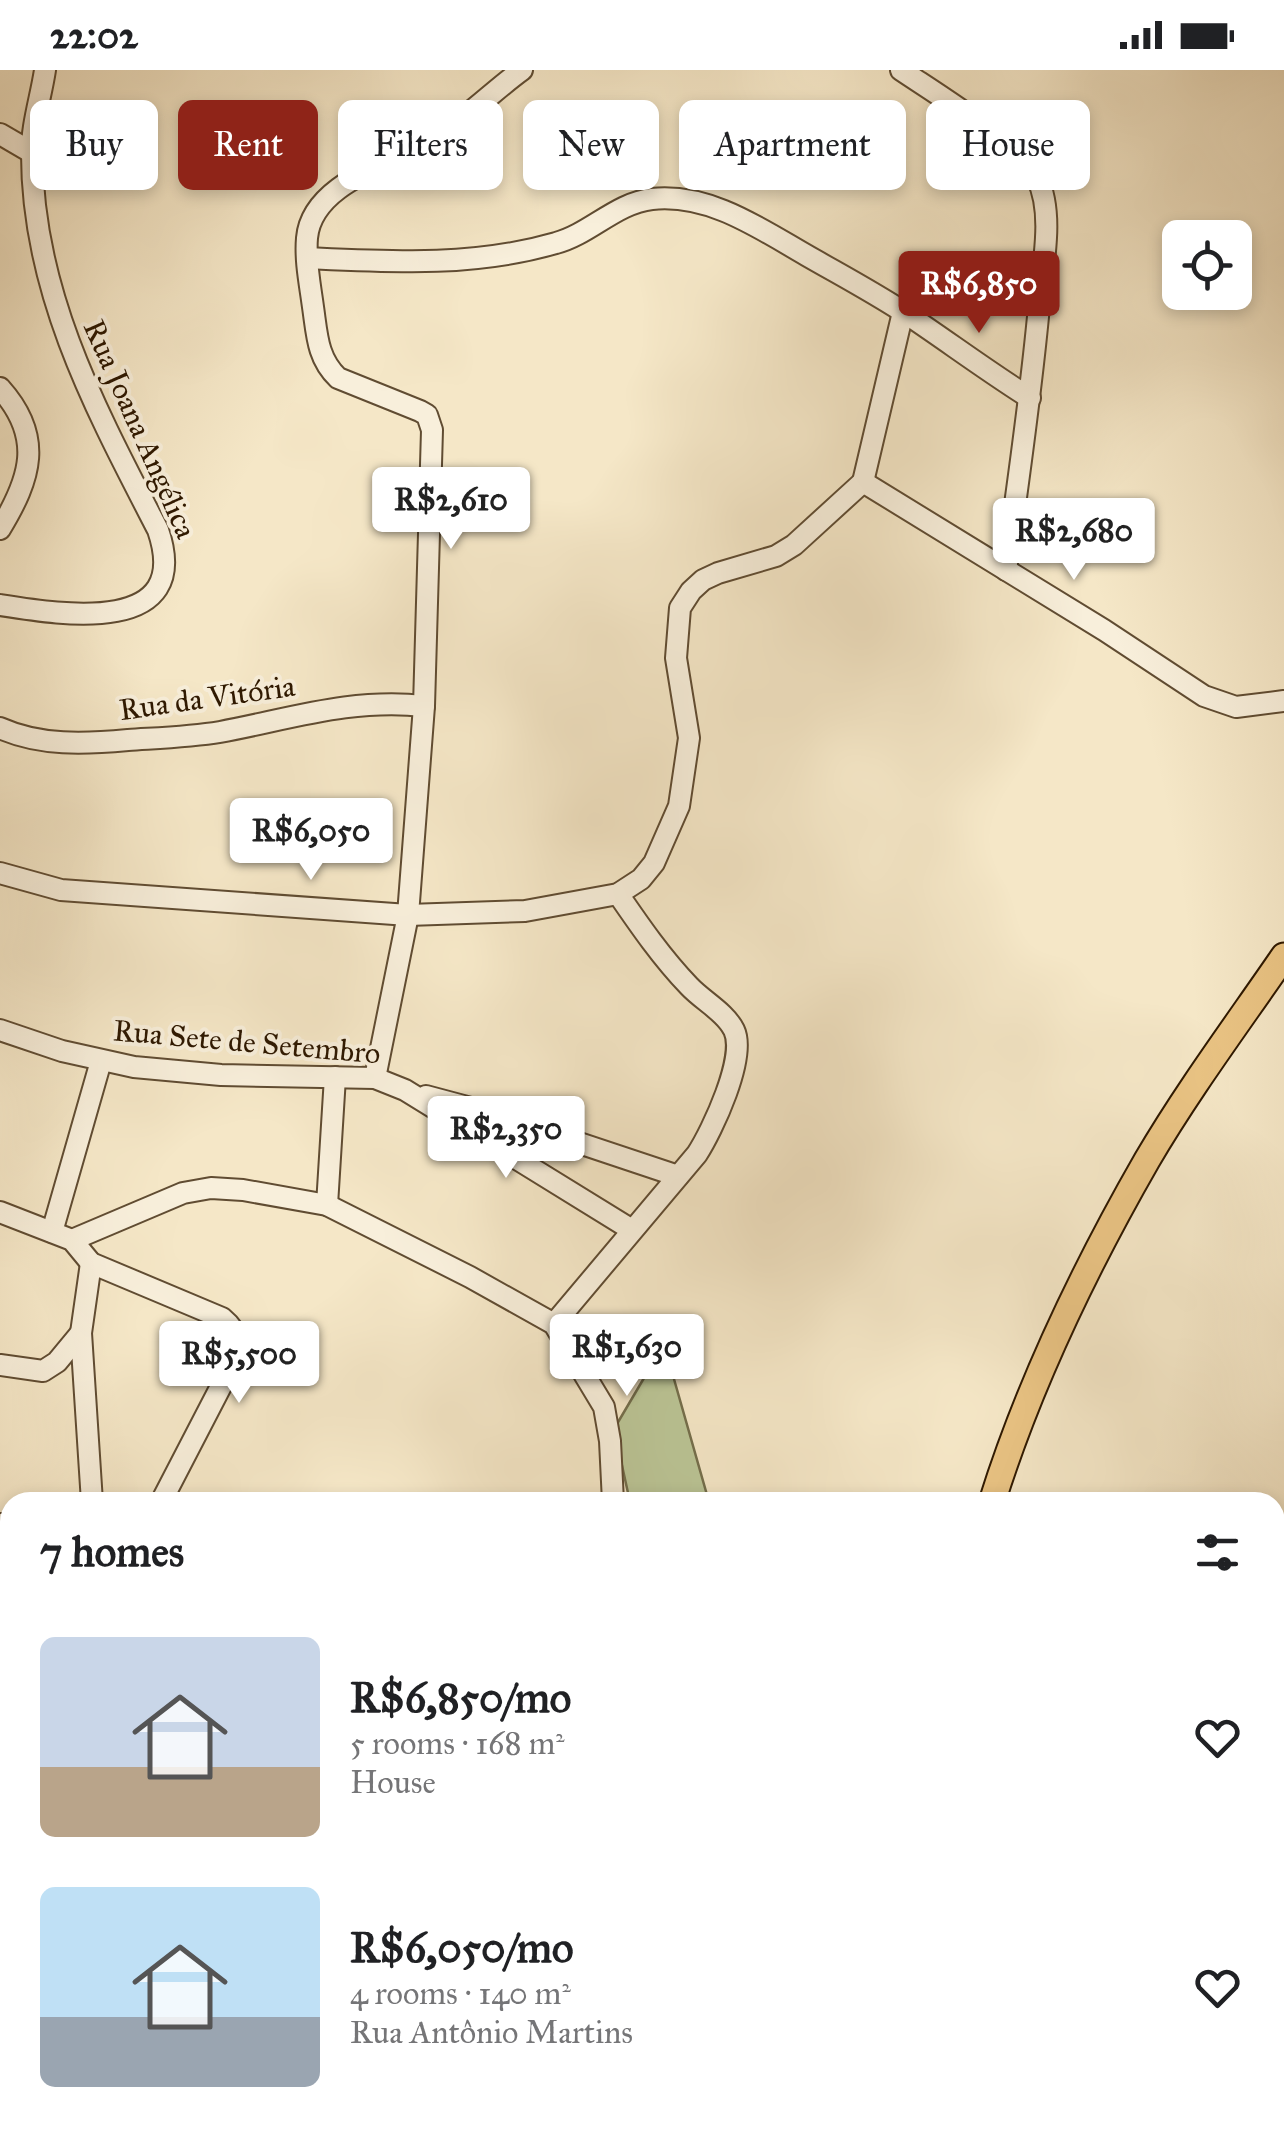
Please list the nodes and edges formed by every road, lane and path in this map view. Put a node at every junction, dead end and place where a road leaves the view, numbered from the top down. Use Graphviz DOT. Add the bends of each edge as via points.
graph roads {
  1 [pos="45,70"];
  2 [pos="522,70"];
  3 [pos="901,70"];
  4 [pos="40,100"];
  5 [pos="0,134"];
  6 [pos="30,151"];
  7 [pos="35,190"];
  8 [pos="307,258"];
  9 [pos="903,312"];
  10 [pos="0,388"];
  11 [pos="1030,398"];
  12 [pos="863,482"];
  13 [pos="0,529"];
  14 [pos="1006,570"];
  15 [pos="0,605"];
  16 [pos="1284,701"];
  17 [pos="424,706"];
  18 [pos="0,728"];
  19 [pos="0,873"];
  20 [pos="618,894"];
  21 [pos="408,915"];
  22 [pos="1284,956"];
  23 [pos="0,1030"];
  24 [pos="101,1061"];
  25 [pos="335,1077"];
  26 [pos="376,1078"];
  27 [pos="405,1090"];
  28 [pos="678,1176"];
  29 [pos="327,1205"];
  30 [pos="0,1212"];
  31 [pos="632,1230"];
  32 [pos="62,1236"];
  33 [pos="91,1262"];
  34 [pos="554,1324"];
  35 [pos="80,1332"];
  36 [pos="0,1364"];
  37 [pos="91,1492"];
  38 [pos="166,1492"];
  39 [pos="613,1492"];
  40 [pos="996,1492"];
  1 -- 4 [label="street, Rua Joana Angélica"];
  2 -- 8 [label="street" via="434,139 344,184 313,218"];
  3 -- 11 [label="street" via="1008,146 1039,182 1046,224"];
  5 -- 6 [label="street"];
  7 -- 15 [label="street, Rua Joana Angélica" via="56,314 80,377 158,530 166,566 156,592 129,609 63,612"];
  8 -- 9 [label="street" via="480,260 570,239 633,203 685,201 750,221"];
  8 -- 17 [label="street" via="319,350 328,369 430,421"];
  9 -- 11 [label="street"];
  9 -- 12 [label="street"];
  10 -- 13 [label="street" via="30,447 24,482"];
  11 -- 14 [label="street"];
  12 -- 14 [label="street"];
  12 -- 20 [label="street" via="794,546 718,572 680,608 676,658 689,738 679,806 654,863"];
  14 -- 16 [label="street" via="1221,704"];
  17 -- 18 [label="street, Rua da Vitória" via="343,706 214,733 103,742 62,743"];
  17 -- 21 [label="street"];
  19 -- 21 [label="street" via="61,890"];
  20 -- 21 [label="street" via="526,912"];
  20 -- 28 [label="street" via="654,945 734,1032 733,1066 708,1136"];
  21 -- 26 [label="street"];
  22 -- 40 [label="main road" via="1102,1241"];
  23 -- 24 [label="street, Rua Sete de Setembro"];
  24 -- 25 [label="street, Rua Sete de Setembro"];
  24 -- 32 [label="street"];
  25 -- 26 [label="street, Rua Sete de Setembro"];
  25 -- 29 [label="street"];
  26 -- 27 [label="street, Rua Sete de Setembro"];
  27 -- 28 [label="street"];
  27 -- 31 [label="street, Rua Sete de Setembro"];
  28 -- 31 [label="street"];
  29 -- 32 [label="street" via="211,1188"];
  29 -- 34 [label="street"];
  30 -- 32 [label="street"];
  31 -- 34 [label="street"];
  32 -- 33 [label="street"];
  33 -- 35 [label="street"];
  33 -- 38 [label="street" via="222,1318 235,1332 239,1346"];
  34 -- 39 [label="street" via="608,1421"];
  35 -- 36 [label="street" via="43,1371"];
  35 -- 37 [label="street"];
}
